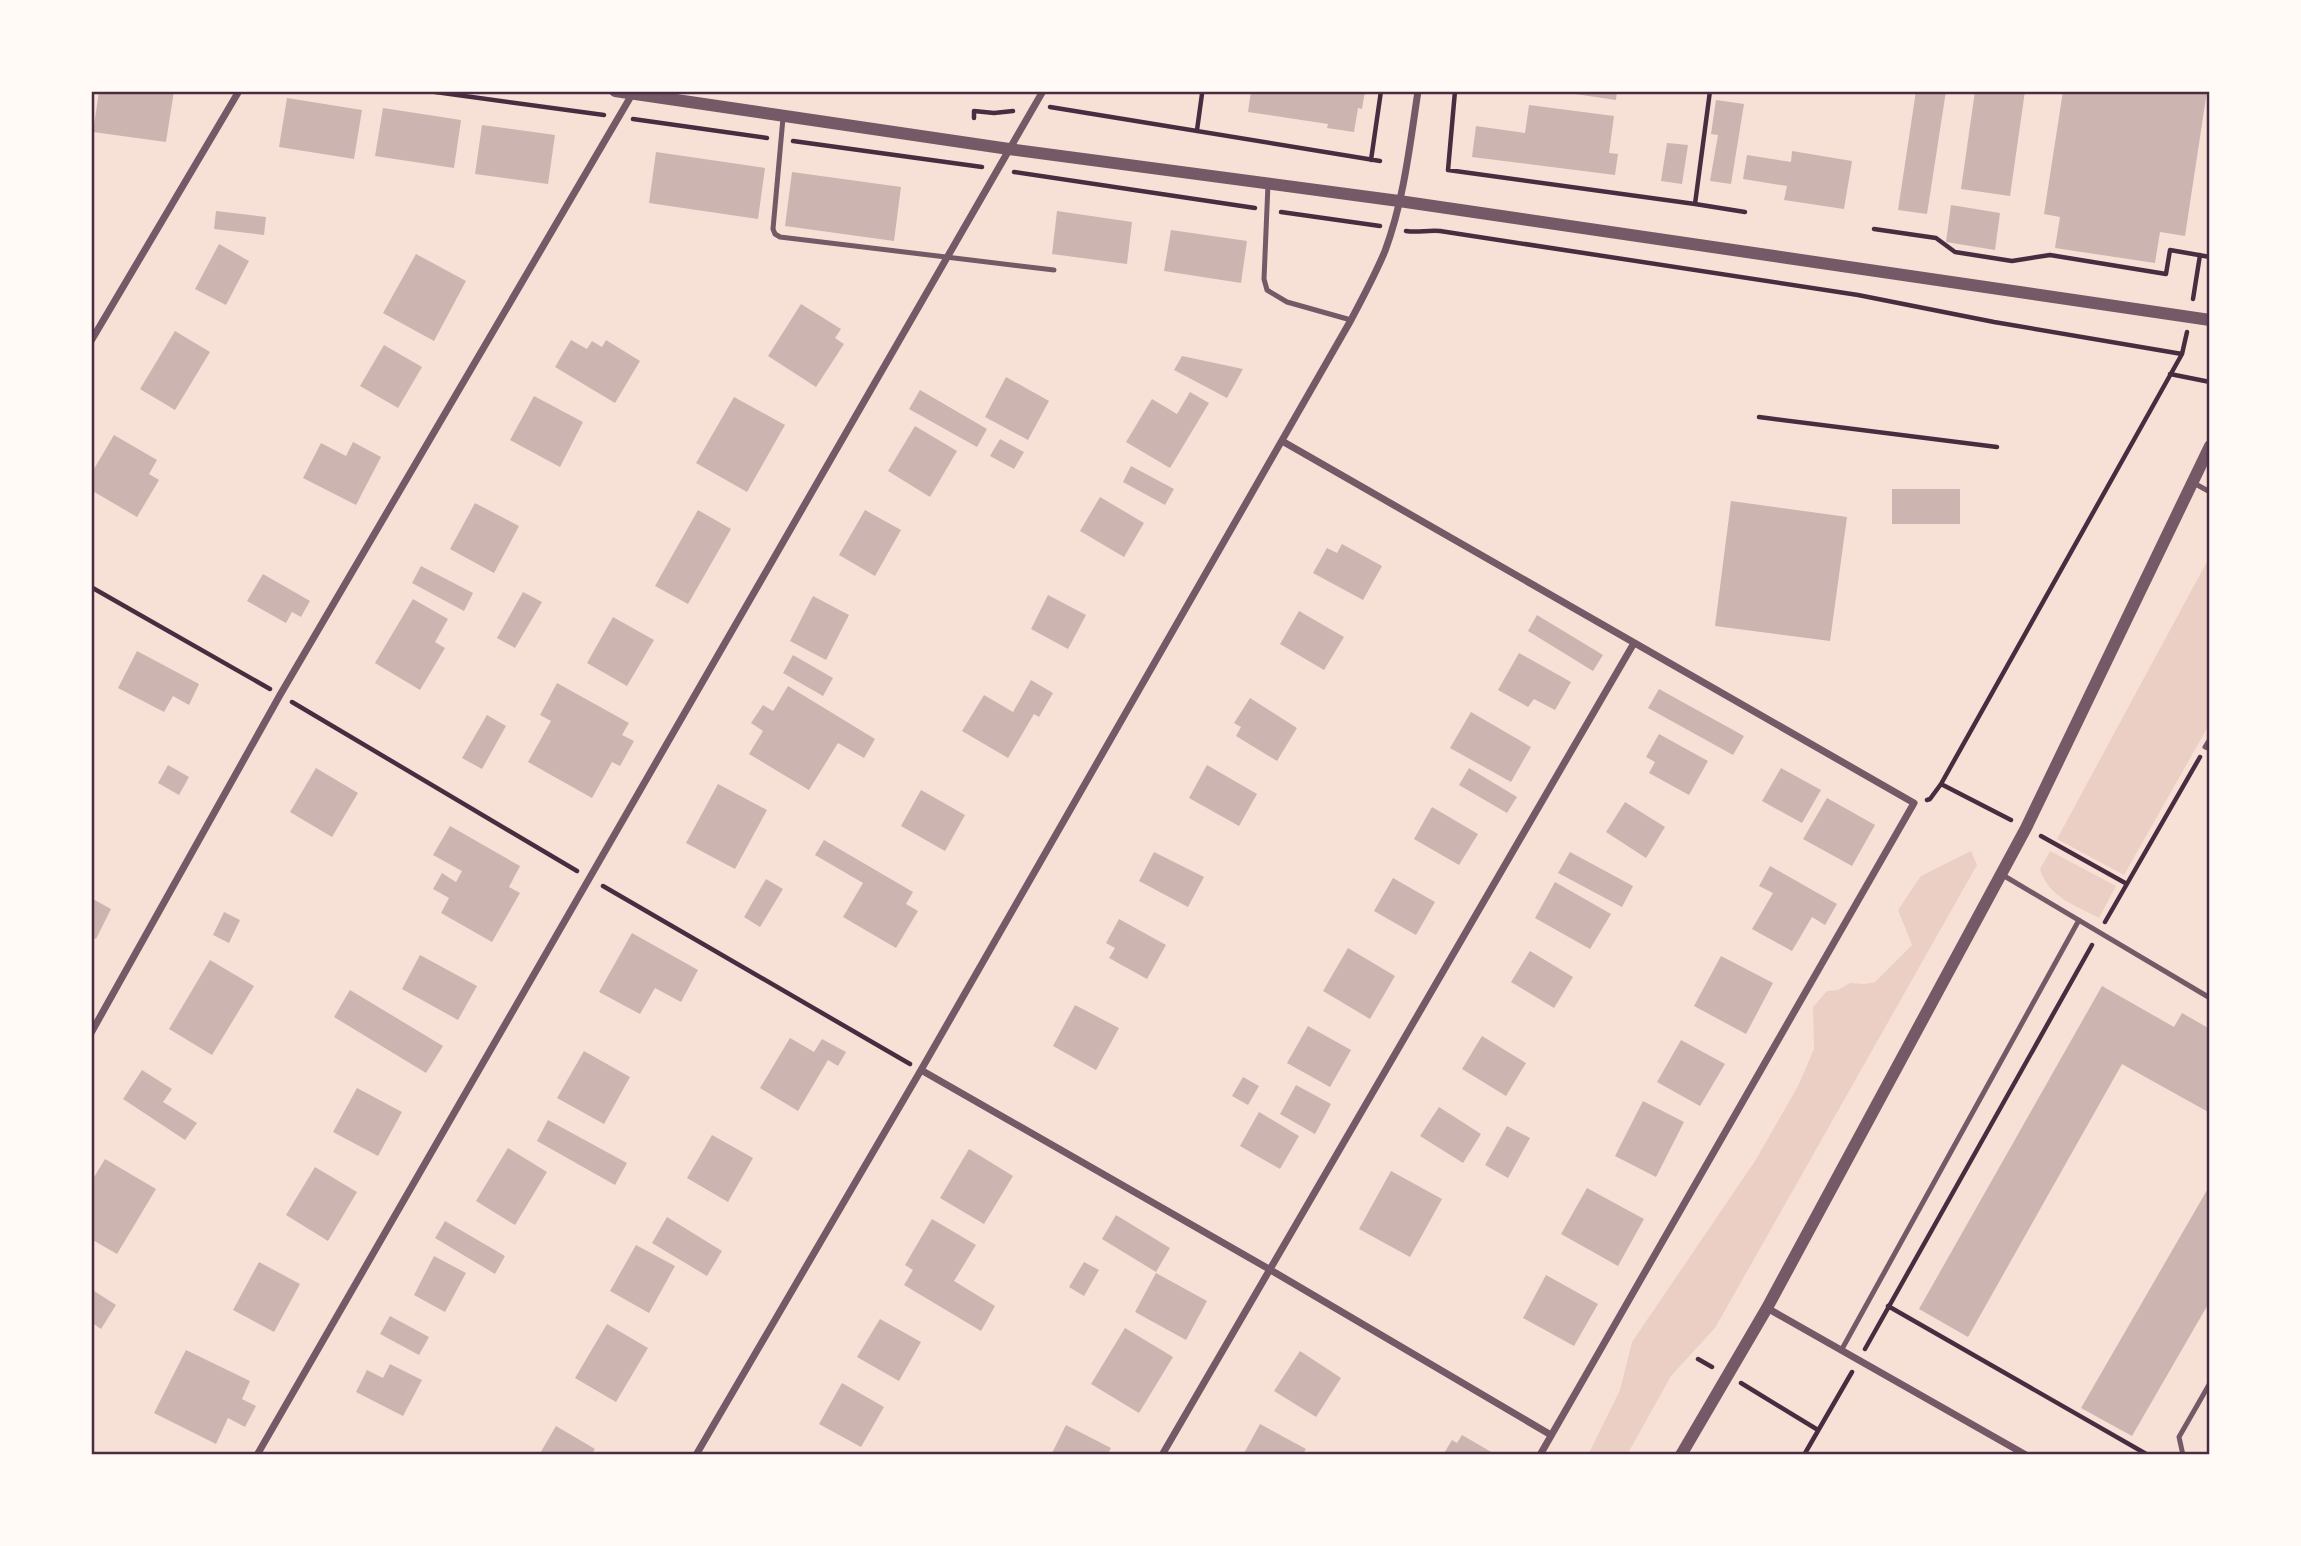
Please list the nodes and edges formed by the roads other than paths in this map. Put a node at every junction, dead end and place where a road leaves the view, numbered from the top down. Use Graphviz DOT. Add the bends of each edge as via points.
graph roads {
  1 [pos="239,91"];
  2 [pos="615,91"];
  3 [pos="1043,91"];
  4 [pos="1418,91"];
  5 [pos="634,92"];
  6 [pos="783,116"];
  7 [pos="1009,149"];
  8 [pos="1268,184"];
  9 [pos="1399,201"];
  10 [pos="949,257"];
  11 [pos="1055,270"];
  12 [pos="1351,320"];
  13 [pos="2210,320"];
  14 [pos="91,341"];
  15 [pos="1282,441"];
  16 [pos="2210,446"];
  17 [pos="2192,482"];
  18 [pos="2210,492"];
  19 [pos="1634,643"];
  20 [pos="2210,739"];
  21 [pos="2208,748"];
  22 [pos="2001,874"];
  23 [pos="2079,920"];
  24 [pos="2210,998"];
  25 [pos="91,1033"];
  26 [pos="921,1070"];
  27 [pos="1269,1269"];
  28 [pos="1767,1308"];
  29 [pos="1842,1349"];
  30 [pos="2210,1383"];
  31 [pos="1551,1435"];
  32 [pos="257,1455"];
  33 [pos="696,1455"];
  34 [pos="1162,1455"];
  35 [pos="1540,1455"];
  36 [pos="1681,1455"];
  37 [pos="2026,1455"];
  38 [pos="2183,1455"];
  1 -- 14 [label="street"];
  2 -- 5 [label="street"];
  3 -- 7 [label="street"];
  4 -- 9 [label="street"];
  5 -- 6 [label="street"];
  5 -- 25 [label="street" via="280,695"];
  6 -- 7 [label="street"];
  6 -- 10 [label="lane" via="775,234"];
  7 -- 8 [label="street"];
  7 -- 10 [label="street"];
  8 -- 9 [label="street"];
  8 -- 12 [label="lane" via="1264,279 1268,290 1287,302"];
  9 -- 12 [label="street" via="1373,277"];
  9 -- 13 [label="street"];
  10 -- 11 [label="lane"];
  10 -- 32 [label="street"];
  12 -- 15 [label="street"];
  15 -- 19 [label="street"];
  15 -- 26 [label="street"];
  16 -- 17 [label="street"];
  17 -- 18 [label="lane"];
  17 -- 22 [label="street"];
  19 -- 27 [label="street"];
  19 -- 31 [label="street" via="1914,803"];
  20 -- 21 [label="lane"];
  22 -- 23 [label="lane"];
  22 -- 28 [label="street"];
  23 -- 24 [label="lane"];
  23 -- 29 [label="lane"];
  26 -- 27 [label="street"];
  26 -- 33 [label="street"];
  27 -- 31 [label="street"];
  27 -- 34 [label="street"];
  28 -- 29 [label="street"];
  28 -- 36 [label="street"];
  29 -- 37 [label="street"];
  30 -- 38 [label="lane" via="2179,1437"];
  31 -- 35 [label="street"];
}
